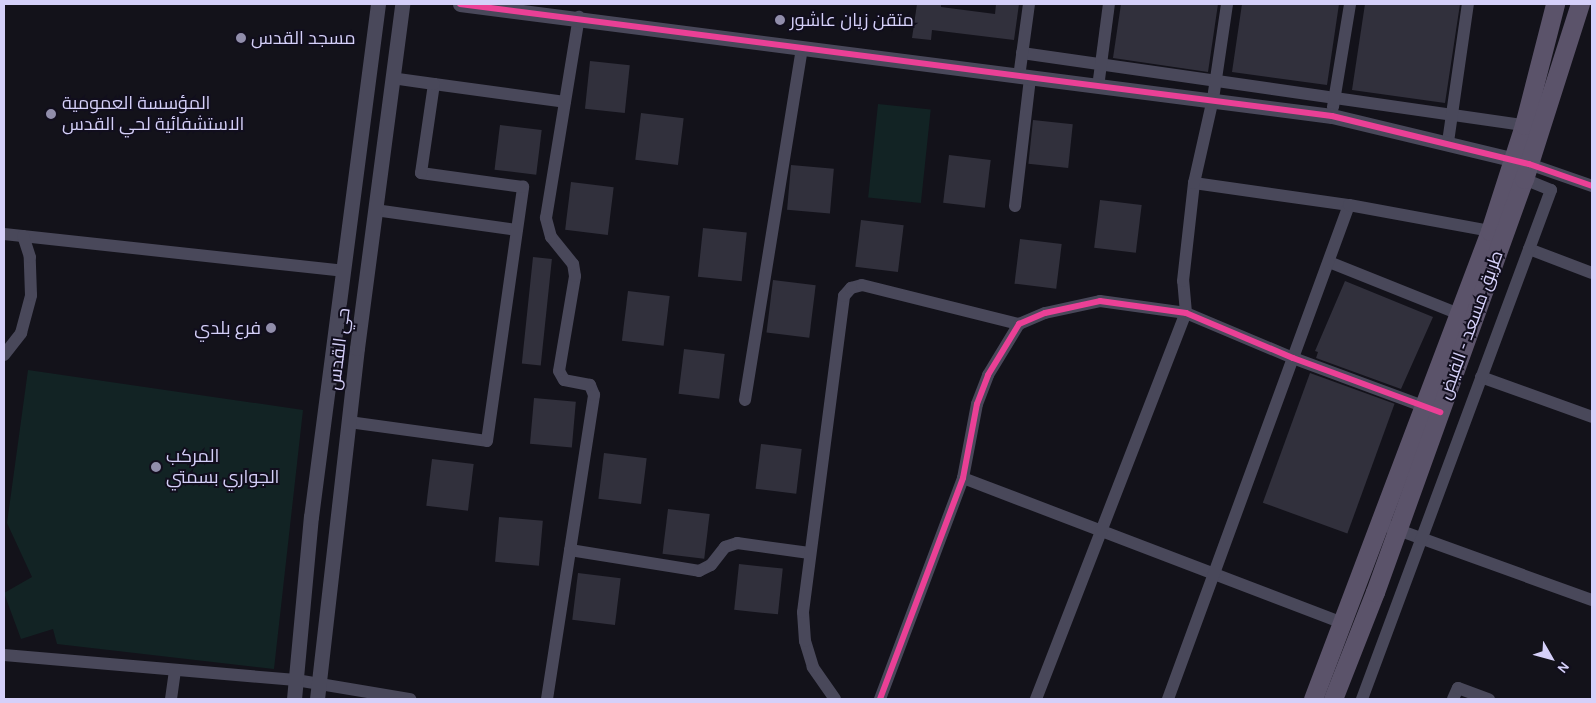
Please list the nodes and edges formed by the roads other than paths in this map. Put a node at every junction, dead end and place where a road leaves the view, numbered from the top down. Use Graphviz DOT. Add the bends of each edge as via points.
graph roads {
  1 [pos="378,4"];
  2 [pos="402,4"];
  3 [pos="460,4"];
  4 [pos="1029,4"];
  5 [pos="1109,4"];
  6 [pos="1227,4"];
  7 [pos="1350,4"];
  8 [pos="1468,4"];
  9 [pos="1555,4"];
  10 [pos="1580,4"];
  11 [pos="579,17"];
  12 [pos="802,48"];
  13 [pos="1022,53"];
  14 [pos="1101,66"];
  15 [pos="1024,77"];
  16 [pos="392,78"];
  17 [pos="1216,82"];
  18 [pos="434,84"];
  19 [pos="1098,87"];
  20 [pos="1213,99"];
  21 [pos="1334,99"];
  22 [pos="565,102"];
  23 [pos="1452,115"];
  24 [pos="1332,116"];
  25 [pos="1532,127"];
  26 [pos="1448,142"];
  27 [pos="1522,168"];
  28 [pos="1194,184"];
  29 [pos="1592,186"];
  30 [pos="1349,205"];
  31 [pos="1015,206"];
  32 [pos="375,210"];
  33 [pos="517,230"];
  34 [pos="1490,231"];
  35 [pos="4,234"];
  36 [pos="23,236"];
  37 [pos="1528,249"];
  38 [pos="1329,262"];
  39 [pos="343,271"];
  40 [pos="1592,274"];
  41 [pos="1186,313"];
  42 [pos="1458,314"];
  43 [pos="1019,324"];
  44 [pos="4,355"];
  45 [pos="1293,358"];
  46 [pos="1481,377"];
  47 [pos="745,400"];
  48 [pos="1432,409"];
  49 [pos="1592,417"];
  50 [pos="349,422"];
  51 [pos="963,478"];
  52 [pos="1389,526"];
  53 [pos="1101,531"];
  54 [pos="1421,538"];
  55 [pos="570,550"];
  56 [pos="809,553"];
  57 [pos="1214,574"];
  58 [pos="1592,600"];
  59 [pos="1342,623"];
  60 [pos="4,654"];
  61 [pos="175,670"];
  62 [pos="296,680"];
  63 [pos="319,683"];
  64 [pos="171,699"];
  65 [pos="294,699"];
  66 [pos="317,699"];
  67 [pos="410,699"];
  68 [pos="547,699"];
  69 [pos="835,699"];
  70 [pos="880,699"];
  71 [pos="1036,699"];
  72 [pos="1168,699"];
  73 [pos="1312,699"];
  74 [pos="1332,699"];
  75 [pos="1362,699"];
  76 [pos="1453,699"];
  77 [pos="1488,699"];
  1 -- 39 [label="street"];
  2 -- 16 [label="street, حي القدس"];
  3 -- 11 [label="street"];
  4 -- 13 [label="street"];
  5 -- 14 [label="street"];
  6 -- 17 [label="street"];
  7 -- 21 [label="street"];
  8 -- 23 [label="street"];
  9 -- 25 [label="main road, طريق مسعد - الفيض"];
  10 -- 25 [label="main road, طريق مسعد - الفيض"];
  11 -- 12 [label="street"];
  11 -- 22 [label="street"];
  12 -- 15 [label="street"];
  12 -- 47 [label="street"];
  13 -- 14 [label="street"];
  13 -- 15 [label="street"];
  14 -- 17 [label="street"];
  14 -- 19 [label="street"];
  15 -- 19 [label="street"];
  15 -- 31 [label="street"];
  16 -- 18 [label="street"];
  16 -- 32 [label="street, حي القدس"];
  17 -- 20 [label="street"];
  17 -- 21 [label="street"];
  18 -- 22 [label="street"];
  18 -- 33 [label="street" via="421,173 523,187"];
  19 -- 20 [label="street"];
  20 -- 24 [label="street"];
  20 -- 28 [label="street"];
  21 -- 23 [label="street"];
  21 -- 24 [label="street"];
  22 -- 55 [label="street" via="546,218 550,237 574,264 575,276 559,371 564,380 590,385 594,395"];
  23 -- 25 [label="street"];
  23 -- 26 [label="street"];
  24 -- 26 [label="street"];
  25 -- 27 [label="main road, طريق مسعد - الفيض"];
  26 -- 27 [label="street"];
  27 -- 29 [label="street"];
  27 -- 34 [label="main road, طريق مسعد - الفيض"];
  27 -- 37 [label="street" via="1551,190"];
  27 -- 48 [label="main road, طريق مسعد - الفيض"];
  28 -- 30 [label="street"];
  28 -- 41 [label="street" via="1183,281"];
  30 -- 34 [label="street"];
  30 -- 38 [label="street"];
  32 -- 33 [label="street"];
  32 -- 50 [label="street, حي القدس"];
  33 -- 50 [label="street" via="487,441"];
  34 -- 42 [label="main road, طريق مسعد - الفيض"];
  35 -- 36 [label="street"];
  36 -- 39 [label="street"];
  36 -- 44 [label="street" via="30,258 31,295 21,333"];
  37 -- 40 [label="street"];
  37 -- 46 [label="street"];
  38 -- 42 [label="street"];
  38 -- 45 [label="street"];
  39 -- 62 [label="street" via="311,517"];
  41 -- 43 [label="street" via="1100,301 1045,313"];
  41 -- 45 [label="street"];
  41 -- 53 [label="street"];
  42 -- 48 [label="main road, طريق مسعد - الفيض"];
  43 -- 51 [label="street" via="988,374 977,404"];
  43 -- 56 [label="street" via="862,285 847,292 842,300"];
  45 -- 48 [label="street"];
  45 -- 57 [label="street"];
  46 -- 49 [label="street"];
  46 -- 54 [label="street"];
  48 -- 52 [label="main road, طريق مسعد - الفيض"];
  50 -- 63 [label="street, حي القدس"];
  51 -- 53 [label="street"];
  51 -- 70 [label="street"];
  52 -- 54 [label="street"];
  52 -- 59 [label="main road, طريق مسعد - الفيض"];
  52 -- 74 [label="main road, طريق مسعد - الفيض"];
  53 -- 57 [label="street"];
  53 -- 71 [label="street"];
  54 -- 58 [label="street"];
  54 -- 75 [label="street"];
  55 -- 56 [label="street" via="699,571 711,565 725,547 737,542"];
  55 -- 68 [label="street"];
  56 -- 69 [label="street" via="802,612 805,641 813,666"];
  57 -- 59 [label="street"];
  57 -- 72 [label="street"];
  59 -- 73 [label="main road, طريق مسعد - الفيض"];
  60 -- 61 [label="street"];
  61 -- 62 [label="street"];
  61 -- 64 [label="street"];
  62 -- 63 [label="street"];
  62 -- 65 [label="street"];
  63 -- 66 [label="street, حي القدس"];
  63 -- 67 [label="street"];
  76 -- 77 [label="street" via="1458,688"];
}
